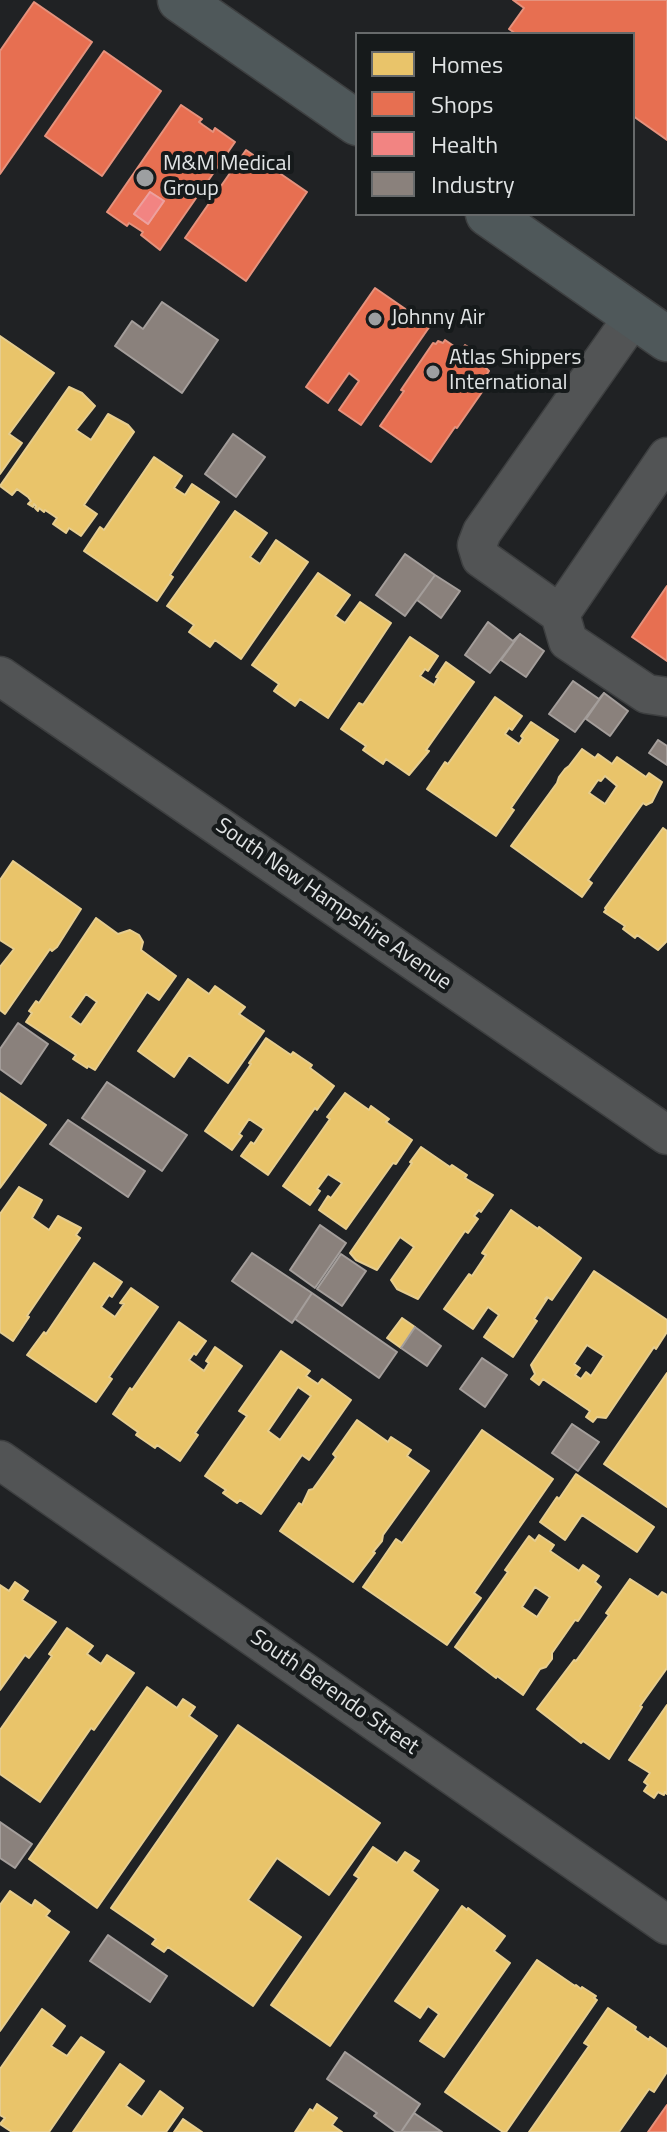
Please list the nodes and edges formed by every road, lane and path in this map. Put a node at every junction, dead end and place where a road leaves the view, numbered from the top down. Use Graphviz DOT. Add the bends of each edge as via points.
graph roads {
  1 [pos="180,0"];
  2 [pos="355,122"];
  3 [pos="491,216"];
  4 [pos="650,327"];
  5 [pos="667,457"];
  6 [pos="560,614"];
  7 [pos="0,676"];
  8 [pos="667,697"];
  9 [pos="667,1135"];
  10 [pos="0,1460"];
  11 [pos="667,1925"];
  1 -- 2 [label="main road"];
  3 -- 4 [label="main road"];
  4 -- 6 [label="street" via="482,532 477,545 481,558"];
  5 -- 6 [label="street"];
  6 -- 8 [label="street" via="568,641 647,694"];
  7 -- 9 [label="street, South New Hampshire Avenue"];
  10 -- 11 [label="street, South Berendo Street"];
}
